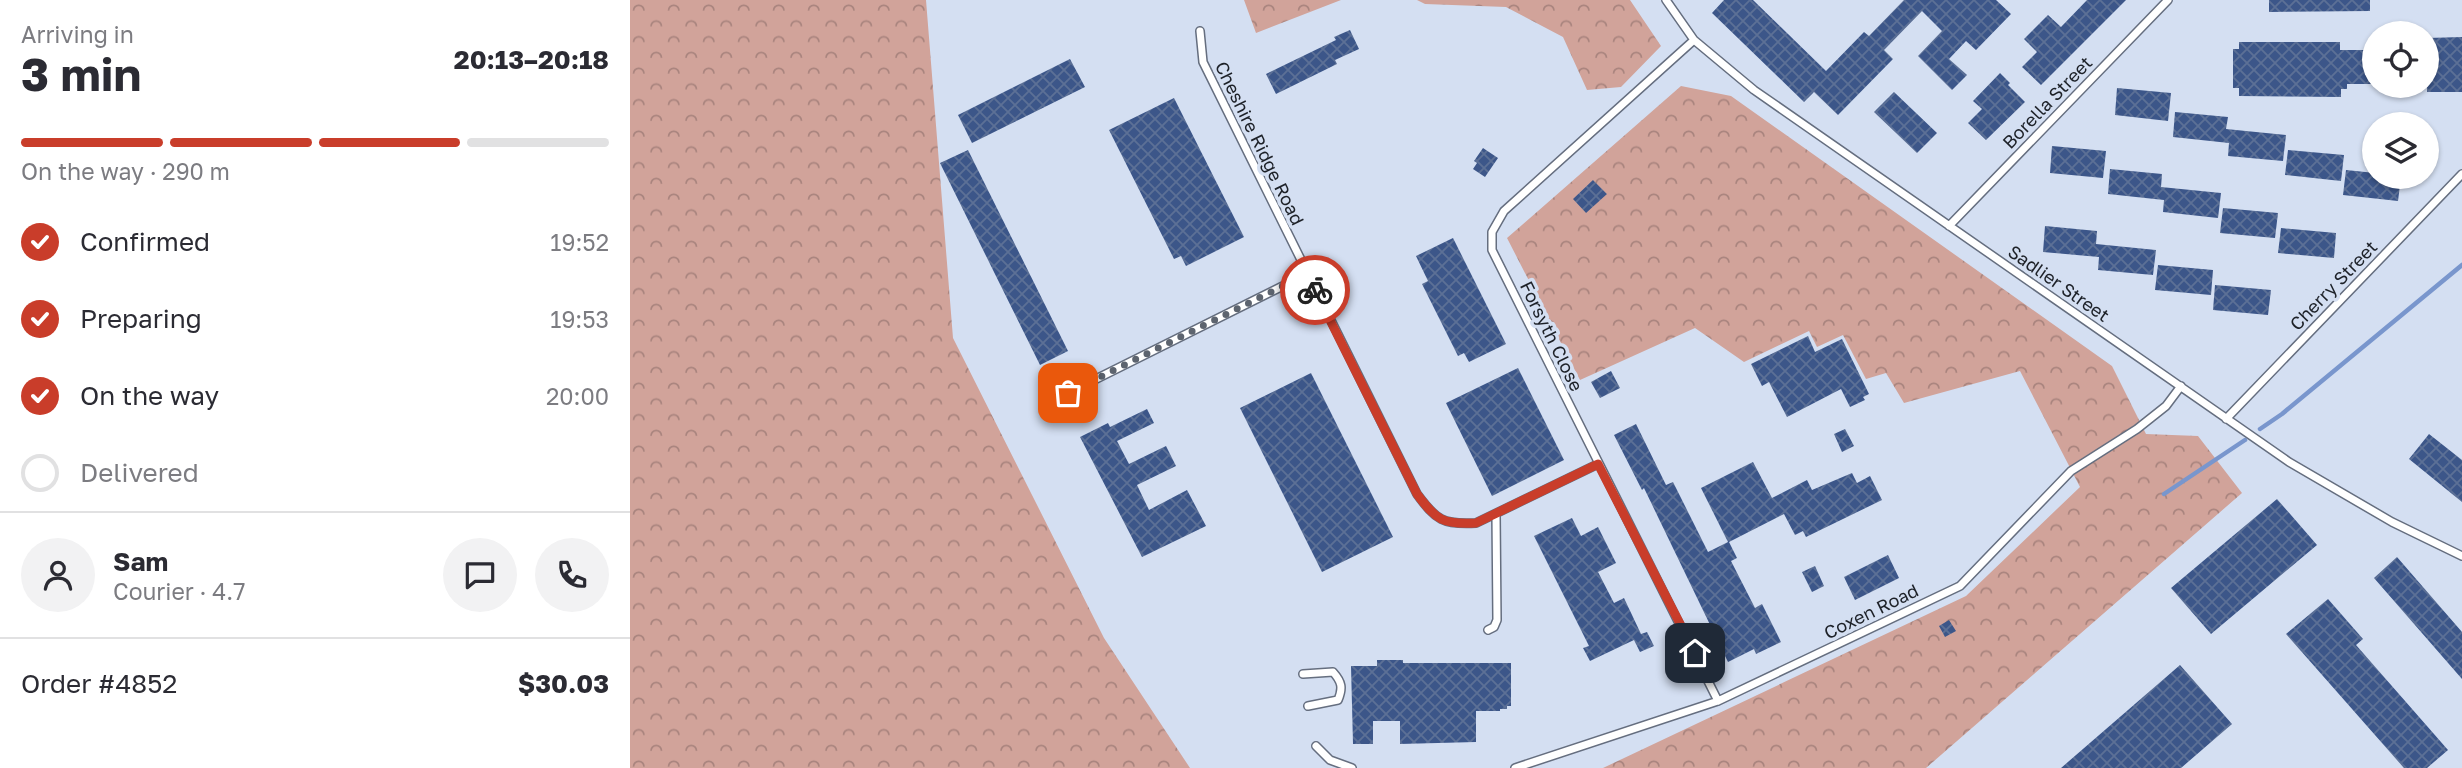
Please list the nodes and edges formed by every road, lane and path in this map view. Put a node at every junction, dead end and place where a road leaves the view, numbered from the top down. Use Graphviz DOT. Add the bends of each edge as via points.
graph roads {
  1 [pos="1666,0"];
  2 [pos="2168,0"];
  3 [pos="1200,30"];
  4 [pos="1694,40"];
  5 [pos="2462,174"];
  6 [pos="1948,226"];
  7 [pos="1307,274"];
  8 [pos="2181,386"];
  9 [pos="1068,393"];
  10 [pos="2226,419"];
  11 [pos="1598,464"];
  12 [pos="1496,514"];
  13 [pos="2462,556"];
  14 [pos="1488,630"];
  15 [pos="1303,674"];
  16 [pos="1718,701"];
  17 [pos="1308,706"];
  18 [pos="1316,746"];
  19 [pos="1352,768"];
  20 [pos="1515,768"];
  1 -- 4 [label="lane, Sadlier Street"];
  2 -- 6 [label="lane, Borella Street"];
  3 -- 7 [label="lane, Cheshire Ridge Road" via="1203,62"];
  4 -- 6 [label="lane, Sadlier Street" via="1754,90"];
  4 -- 11 [label="lane, Forsyth Close" via="1504,211 1492,232 1492,250"];
  5 -- 10 [label="lane, Cherry Street"];
  6 -- 8 [label="lane, Sadlier Street"];
  7 -- 9 [label="lane"];
  7 -- 12 [label="lane, Cheshire Ridge Road" via="1431,514 1453,524 1476,523"];
  8 -- 10 [label="lane, Sadlier Street"];
  8 -- 16 [label="lane, Coxen Road" via="2166,406 2137,429 2071,471 1959,586"];
  10 -- 13 [label="lane, Sadlier Street" via="2362,506"];
  11 -- 12 [label="lane, Cheshire Ridge Road"];
  11 -- 16 [label="lane, Forsyth Close"];
  12 -- 14 [label="lane" via="1497,620"];
  15 -- 17 [label="lane" via="1333,672 1342,691 1338,700"];
  16 -- 20 [label="lane, Coxen Road"];
  18 -- 19 [label="lane" via="1330,760"];
}
